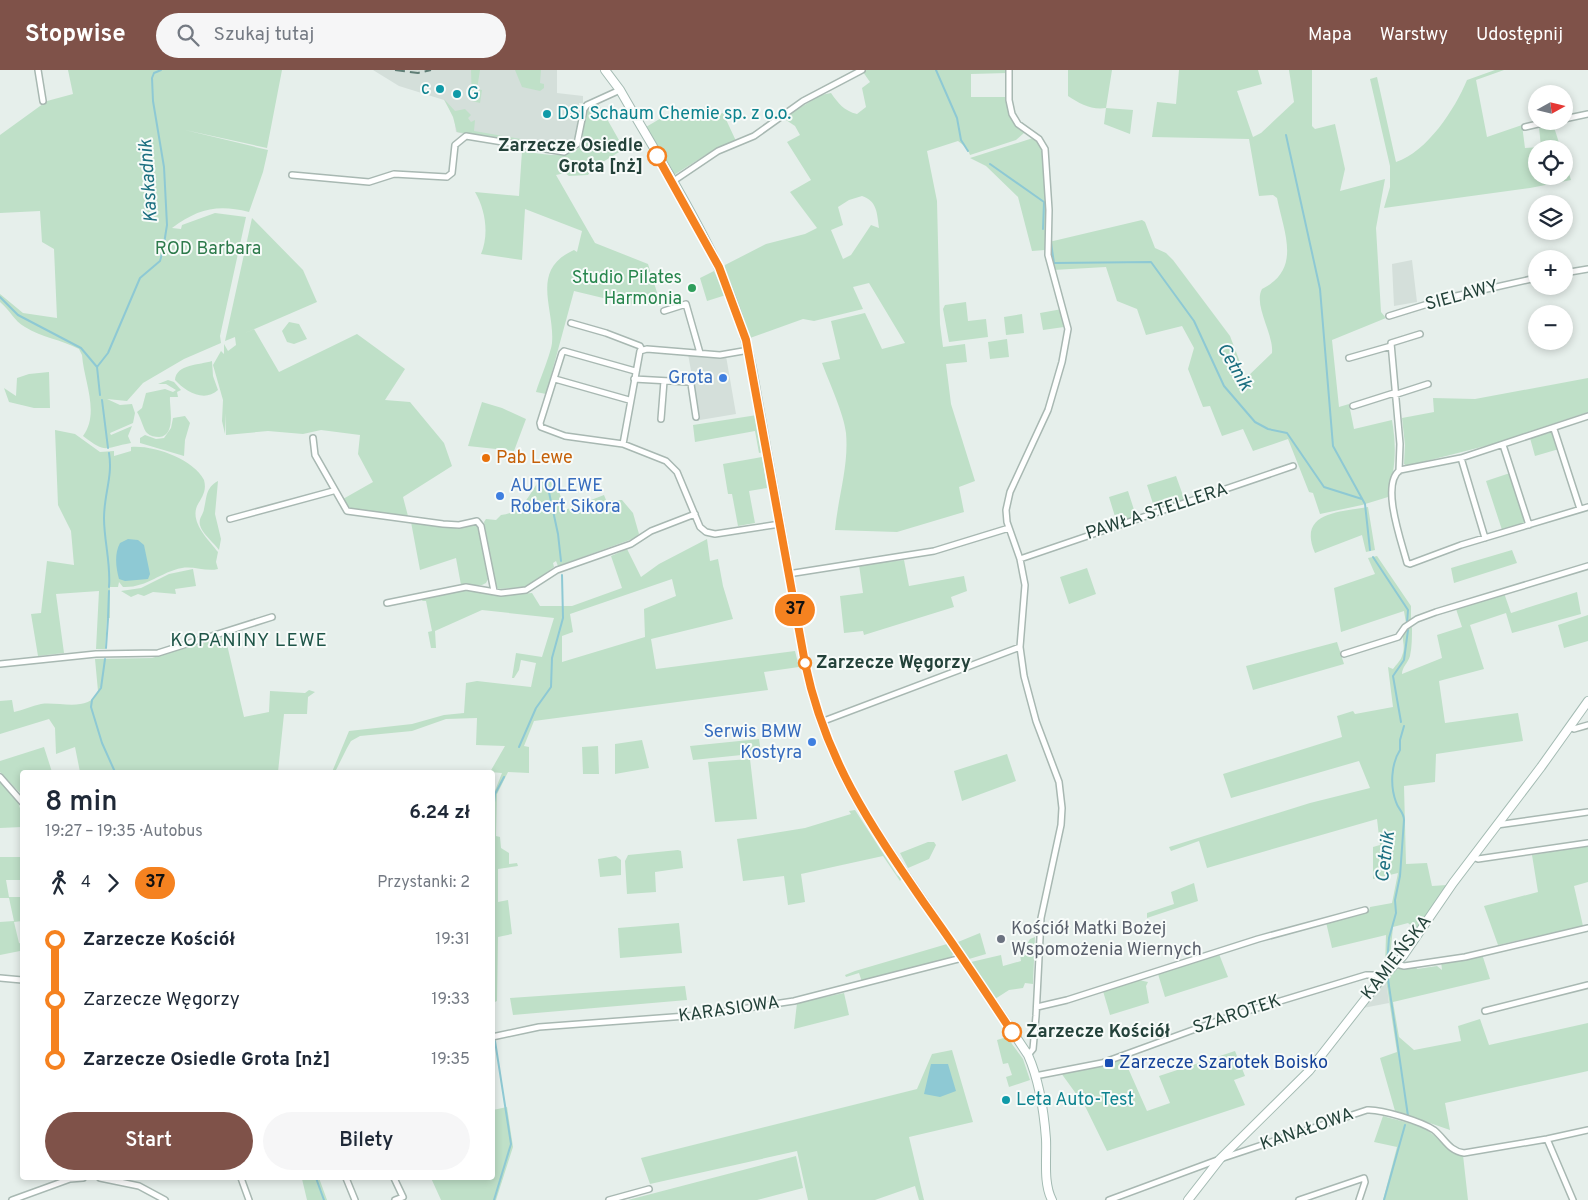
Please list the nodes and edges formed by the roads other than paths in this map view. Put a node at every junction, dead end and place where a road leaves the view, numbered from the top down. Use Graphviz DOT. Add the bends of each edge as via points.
graph roads {
  1 [pos="38,70"];
  2 [pos="606,70"];
  3 [pos="862,70"];
  4 [pos="1009,70"];
  5 [pos="620,90"];
  6 [pos="43,101"];
  7 [pos="1588,114"];
  8 [pos="1573,117"];
  9 [pos="1528,126"];
  10 [pos="1525,127"];
  11 [pos="292,175"];
  12 [pos="672,182"];
  13 [pos="1588,269"];
  14 [pos="1573,272"];
  15 [pos="1528,280"];
  16 [pos="664,311"];
  17 [pos="1389,316"];
  18 [pos="571,323"];
  19 [pos="1420,334"];
  20 [pos="1391,346"];
  21 [pos="642,350"];
  22 [pos="749,350"];
  23 [pos="700,353"];
  24 [pos="1349,358"];
  25 [pos="635,371"];
  26 [pos="555,379"];
  27 [pos="634,379"];
  28 [pos="664,381"];
  29 [pos="1428,384"];
  30 [pos="1394,394"];
  31 [pos="629,400"];
  32 [pos="1353,406"];
  33 [pos="1588,416"];
  34 [pos="696,417"];
  35 [pos="661,419"];
  36 [pos="1554,429"];
  37 [pos="314,438"];
  38 [pos="623,444"];
  39 [pos="1504,444"];
  40 [pos="1461,458"];
  41 [pos="1293,466"];
  42 [pos="1399,471"];
  43 [pos="334,490"];
  44 [pos="1588,507"];
  45 [pos="1580,510"];
  46 [pos="695,514"];
  47 [pos="230,519"];
  48 [pos="780,524"];
  49 [pos="1529,525"];
  50 [pos="1009,528"];
  51 [pos="1485,538"];
  52 [pos="1020,558"];
  53 [pos="1588,566"];
  54 [pos="788,574"];
  55 [pos="494,592"];
  56 [pos="387,603"];
  57 [pos="272,617"];
  58 [pos="1020,647"];
  59 [pos="1344,654"];
  60 [pos="0,664"];
  61 [pos="1588,701"];
  62 [pos="820,723"];
  63 [pos="1588,725"];
  64 [pos="1569,727"];
  65 [pos="0,777"];
  66 [pos="20,800"];
  67 [pos="1588,812"];
  68 [pos="1497,824"];
  69 [pos="1588,842"];
  70 [pos="1472,857"];
  71 [pos="1365,910"];
  72 [pos="1588,928"];
  73 [pos="962,958"];
  74 [pos="1396,964"];
  75 [pos="0,978"];
  76 [pos="1381,979"];
  77 [pos="20,980"];
  78 [pos="1588,985"];
  79 [pos="1036,1007"];
  80 [pos="1485,1011"];
  81 [pos="495,1036"];
  82 [pos="1028,1055"];
  83 [pos="1035,1076"];
  84 [pos="1588,1130"];
  85 [pos="1546,1139"];
  86 [pos="1220,1159"];
  87 [pos="67,1180"];
  88 [pos="110,1180"];
  89 [pos="242,1180"];
  90 [pos="347,1180"];
  91 [pos="395,1180"];
  92 [pos="649,1189"];
  93 [pos="12,1200"];
  94 [pos="166,1200"];
  95 [pos="249,1200"];
  96 [pos="355,1200"];
  97 [pos="395,1200"];
  98 [pos="608,1200"];
  99 [pos="1052,1200"];
  100 [pos="1109,1200"];
  101 [pos="1188,1200"];
  102 [pos="1299,1200"];
  103 [pos="1359,1200"];
  104 [pos="1573,1200"];
  1 -- 6 [label="street"];
  2 -- 5 [label="street"];
  3 -- 12 [label="street" via="803,102 754,136 718,151"];
  4 -- 50 [label="street" via="1012,114 1018,124 1039,139 1045,150 1048,255 1068,329 1048,410 1007,501"];
  5 -- 11 [label="street" via="584,108 578,142 566,151 466,136 455,145 452,173 447,177 394,174 369,182"];
  5 -- 12 [label="street"];
  7 -- 8 [label="street"];
  9 -- 10 [label="street"];
  12 -- 22 [label="street" via="719,267"];
  13 -- 14 [label="street"];
  15 -- 17 [label="street, SIELAWY" via="1455,296"];
  16 -- 23 [label="street" via="686,304"];
  18 -- 21 [label="street" via="606,333 640,346"];
  19 -- 20 [label="street, SIELAWY" via="1391,343"];
  20 -- 24 [label="street, SIELAWY"];
  20 -- 30 [label="street"];
  21 -- 23 [label="street"];
  21 -- 25 [label="street" via="638,353"];
  22 -- 23 [label="street" via="720,355"];
  22 -- 48 [label="street"];
  25 -- 26 [label="street" via="567,351 562,353"];
  25 -- 27 [label="street"];
  26 -- 31 [label="street"];
  26 -- 38 [label="street" via="541,427 565,436"];
  27 -- 28 [label="street"];
  27 -- 31 [label="street"];
  28 -- 34 [label="street" via="691,384"];
  28 -- 35 [label="street"];
  29 -- 30 [label="street"];
  30 -- 32 [label="street"];
  30 -- 42 [label="street" via="1400,444"];
  31 -- 38 [label="street"];
  33 -- 36 [label="street" via="1555,425"];
  36 -- 39 [label="street"];
  36 -- 45 [label="street"];
  37 -- 43 [label="street" via="315,456"];
  38 -- 46 [label="street" via="671,465"];
  39 -- 40 [label="street"];
  39 -- 49 [label="street"];
  40 -- 42 [label="street"];
  40 -- 51 [label="street"];
  41 -- 52 [label="street, PAWŁA STELLERA"];
  42 -- 51 [label="street" via="1391,498 1407,563"];
  43 -- 47 [label="street"];
  43 -- 55 [label="street" via="347,511 353,514 459,525 477,520 481,526"];
  44 -- 45 [label="street"];
  45 -- 49 [label="street"];
  46 -- 48 [label="street" via="700,527 712,534"];
  46 -- 55 [label="street" via="651,531 631,544 556,570 526,590"];
  48 -- 54 [label="street"];
  49 -- 51 [label="street"];
  50 -- 52 [label="street"];
  50 -- 54 [label="street" via="934,551"];
  52 -- 58 [label="street" via="1025,586"];
  53 -- 59 [label="street" via="1436,612 1417,619 1398,637"];
  54 -- 62 [label="street"];
  55 -- 56 [label="street" via="466,587"];
  57 -- 60 [label="street" via="158,653 96,654"];
  58 -- 62 [label="street"];
  58 -- 79 [label="street" via="1029,699 1059,782 1062,808 1041,918"];
  61 -- 64 [label="street, KAMIEŃSKA"];
  62 -- 73 [label="street" via="860,807"];
  63 -- 64 [label="street" via="1574,729"];
  64 -- 68 [label="street, KAMIEŃSKA"];
  65 -- 66 [label="street"];
  67 -- 68 [label="street"];
  68 -- 70 [label="street, KAMIEŃSKA"];
  69 -- 70 [label="street" via="1478,859"];
  70 -- 74 [label="street, KAMIEŃSKA"];
  71 -- 79 [label="street"];
  72 -- 74 [label="street" via="1464,957 1404,966"];
  73 -- 81 [label="street, KARASIOWA" via="794,1001 700,1016 539,1027"];
  73 -- 82 [label="street"];
  74 -- 76 [label="street, KAMIEŃSKA"];
  75 -- 77 [label="street"];
  76 -- 83 [label="street, SZAROTEK" via="1366,975 1234,1015 1102,1063"];
  76 -- 86 [label="street, KAMIEŃSKA" via="1309,1071"];
  78 -- 80 [label="street"];
  79 -- 82 [label="street" via="1033,1049"];
  82 -- 83 [label="street"];
  83 -- 99 [label="street" via="1044,1117 1047,1187"];
  84 -- 85 [label="street, KANAŁOWA"];
  85 -- 86 [label="street, KANAŁOWA" via="1457,1152 1425,1125 1367,1110"];
  85 -- 104 [label="street"];
  86 -- 100 [label="street, KANAŁOWA"];
  86 -- 101 [label="street, KAMIEŃSKA"];
  87 -- 93 [label="street"];
  88 -- 94 [label="street" via="139,1186"];
  89 -- 95 [label="street"];
  90 -- 96 [label="street"];
  91 -- 97 [label="street" via="402,1197"];
  92 -- 98 [label="street"];
  102 -- 103 [label="street" via="1364,1178"];
}
